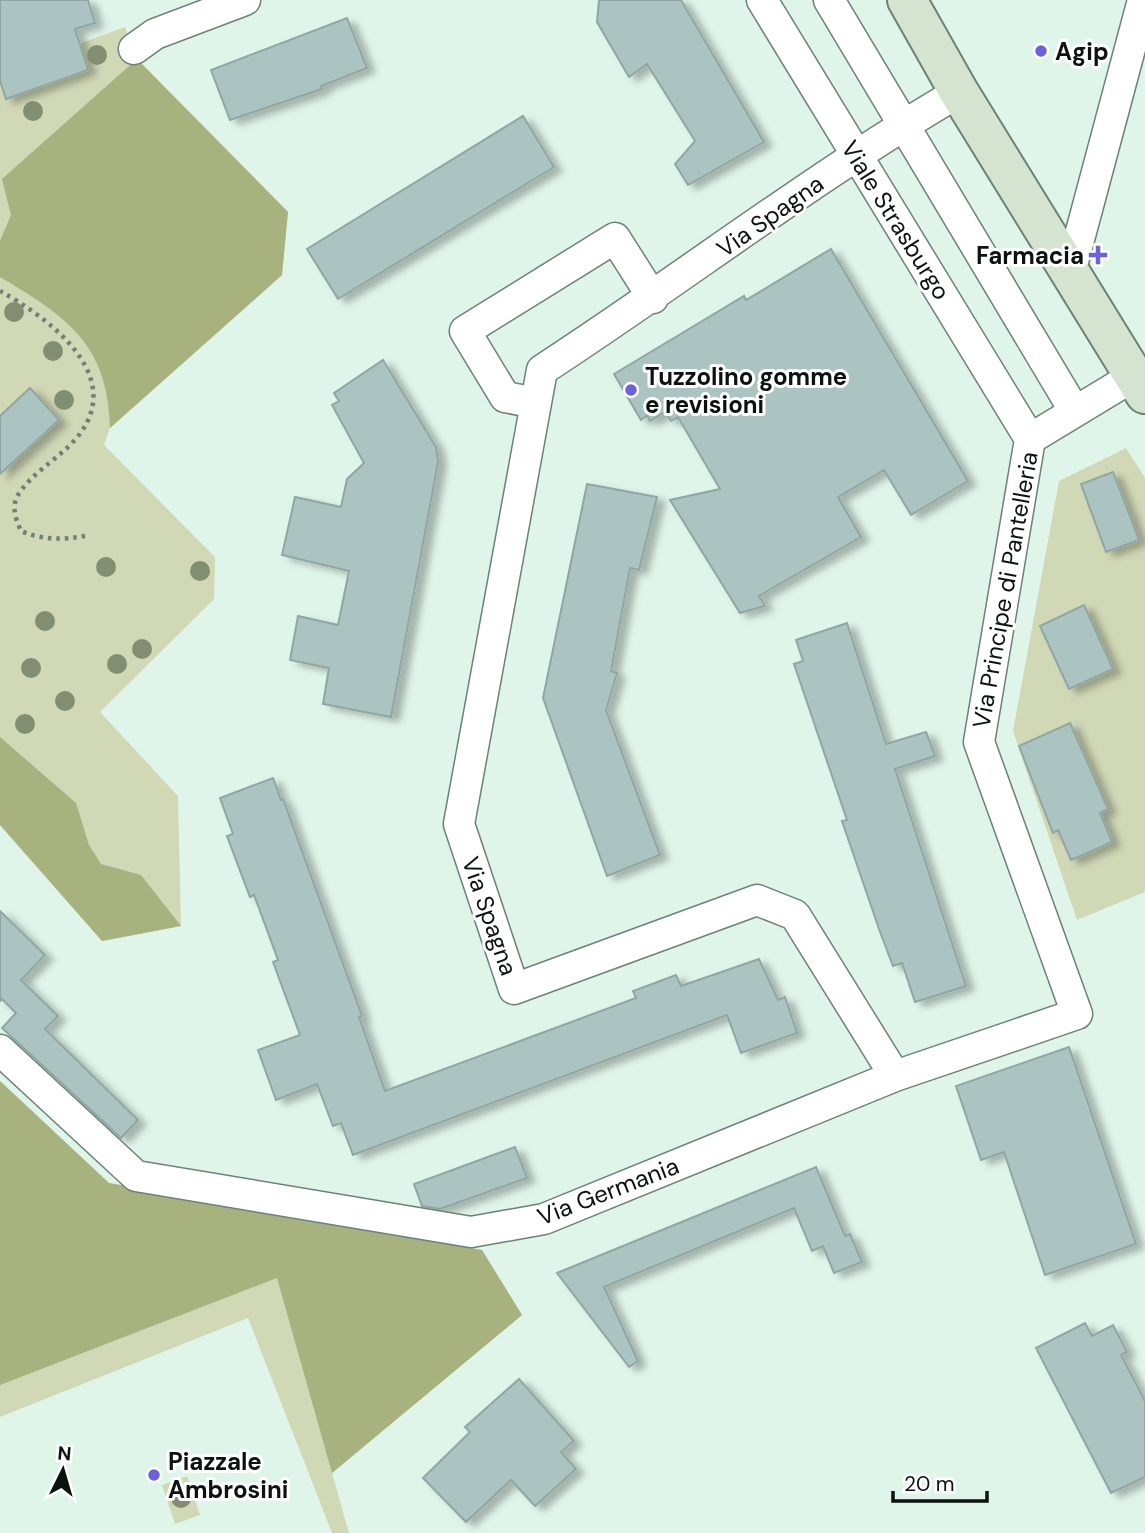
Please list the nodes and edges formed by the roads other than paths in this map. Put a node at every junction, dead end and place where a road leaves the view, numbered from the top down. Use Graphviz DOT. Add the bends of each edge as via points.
graph roads {
  1 [pos="245,0"];
  2 [pos="762,0"];
  3 [pos="829,0"];
  4 [pos="907,0"];
  5 [pos="1143,0"];
  6 [pos="134,49"];
  7 [pos="959,92"];
  8 [pos="904,126"];
  9 [pos="856,156"];
  10 [pos="1070,273"];
  11 [pos="653,298"];
  12 [pos="1139,385"];
  13 [pos="536,403"];
  14 [pos="1074,410"];
  15 [pos="1030,439"];
  16 [pos="1077,1014"];
  17 [pos="0,1050"];
  18 [pos="895,1076"];
  1 -- 6 [label="street" via="155,34"];
  2 -- 9 [label="street, Viale Strasburgo"];
  3 -- 8 [label="street"];
  4 -- 7 [label="street"];
  5 -- 10 [label="street"];
  7 -- 8 [label="street, Via Spagna"];
  7 -- 10 [label="street"];
  8 -- 9 [label="street, Via Spagna"];
  8 -- 14 [label="street"];
  9 -- 11 [label="street, Via Spagna"];
  9 -- 15 [label="street, Viale Strasburgo"];
  10 -- 12 [label="street"];
  11 -- 13 [label="street, Via Spagna" via="542,370"];
  11 -- 13 [label="street" via="615,239 465,331 505,397"];
  12 -- 14 [label="street, Via Principe di Pantelleria"];
  13 -- 18 [label="street, Via Spagna" via="459,824 514,989 757,900 795,915"];
  14 -- 15 [label="street, Via Principe di Pantelleria"];
  15 -- 16 [label="street, Via Principe di Pantelleria" via="979,742"];
  16 -- 18 [label="street, Via Germania"];
  17 -- 18 [label="street, Via Germania" via="136,1175 471,1232 544,1219"];
}
